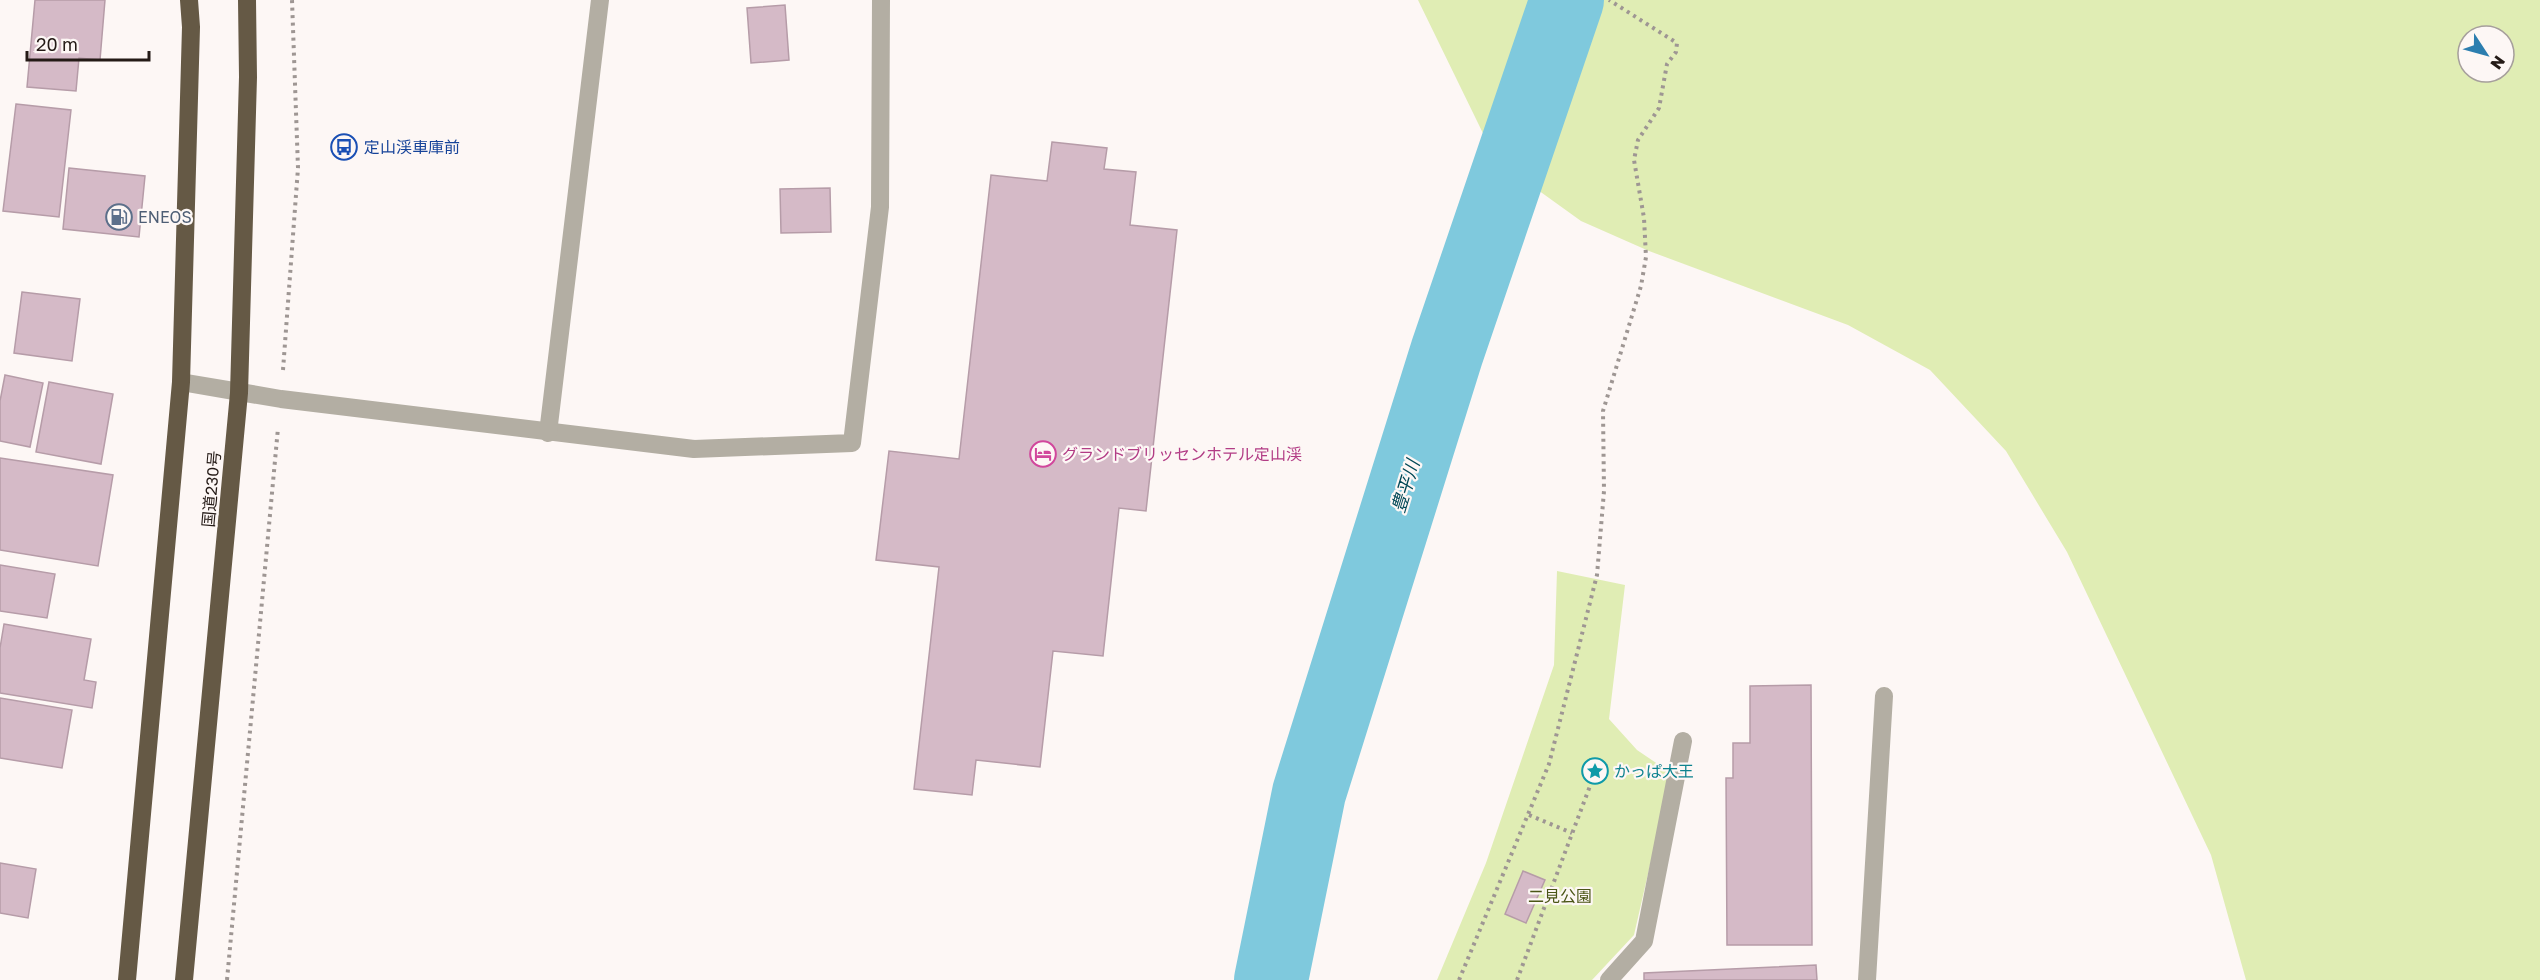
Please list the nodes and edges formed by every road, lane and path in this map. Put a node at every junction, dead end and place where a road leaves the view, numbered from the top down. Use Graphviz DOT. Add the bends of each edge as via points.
graph roads {
  1 [pos="189,0"];
  2 [pos="248,0"];
  3 [pos="292,0"];
  4 [pos="600,0"];
  5 [pos="881,0"];
  6 [pos="1609,0"];
  7 [pos="181,382"];
  8 [pos="238,393"];
  9 [pos="281,399"];
  10 [pos="548,433"];
  11 [pos="1884,696"];
  12 [pos="1683,741"];
  13 [pos="1590,786"];
  14 [pos="1529,815"];
  15 [pos="1572,833"];
  16 [pos="127,980"];
  17 [pos="184,980"];
  18 [pos="227,980"];
  19 [pos="1459,980"];
  20 [pos="1517,980"];
  21 [pos="1609,980"];
  22 [pos="1867,980"];
  1 -- 7 [label="highway"];
  2 -- 8 [label="highway, 国道230号"];
  3 -- 9 [label="path" via="298,168"];
  4 -- 10 [label="street"];
  5 -- 10 [label="street" via="880,207 852,443 694,449"];
  6 -- 14 [label="path" via="1677,43 1667,64 1659,108 1638,141 1634,160 1646,256 1641,286 1603,411 1604,491 1598,575 1548,764"];
  7 -- 8 [label="street"];
  7 -- 16 [label="highway"];
  8 -- 9 [label="street"];
  8 -- 17 [label="highway, 国道230号"];
  9 -- 10 [label="street"];
  9 -- 18 [label="path"];
  11 -- 22 [label="street"];
  12 -- 21 [label="street" via="1644,941"];
  13 -- 15 [label="path"];
  14 -- 15 [label="path"];
  14 -- 19 [label="path"];
  15 -- 20 [label="path"];
}
